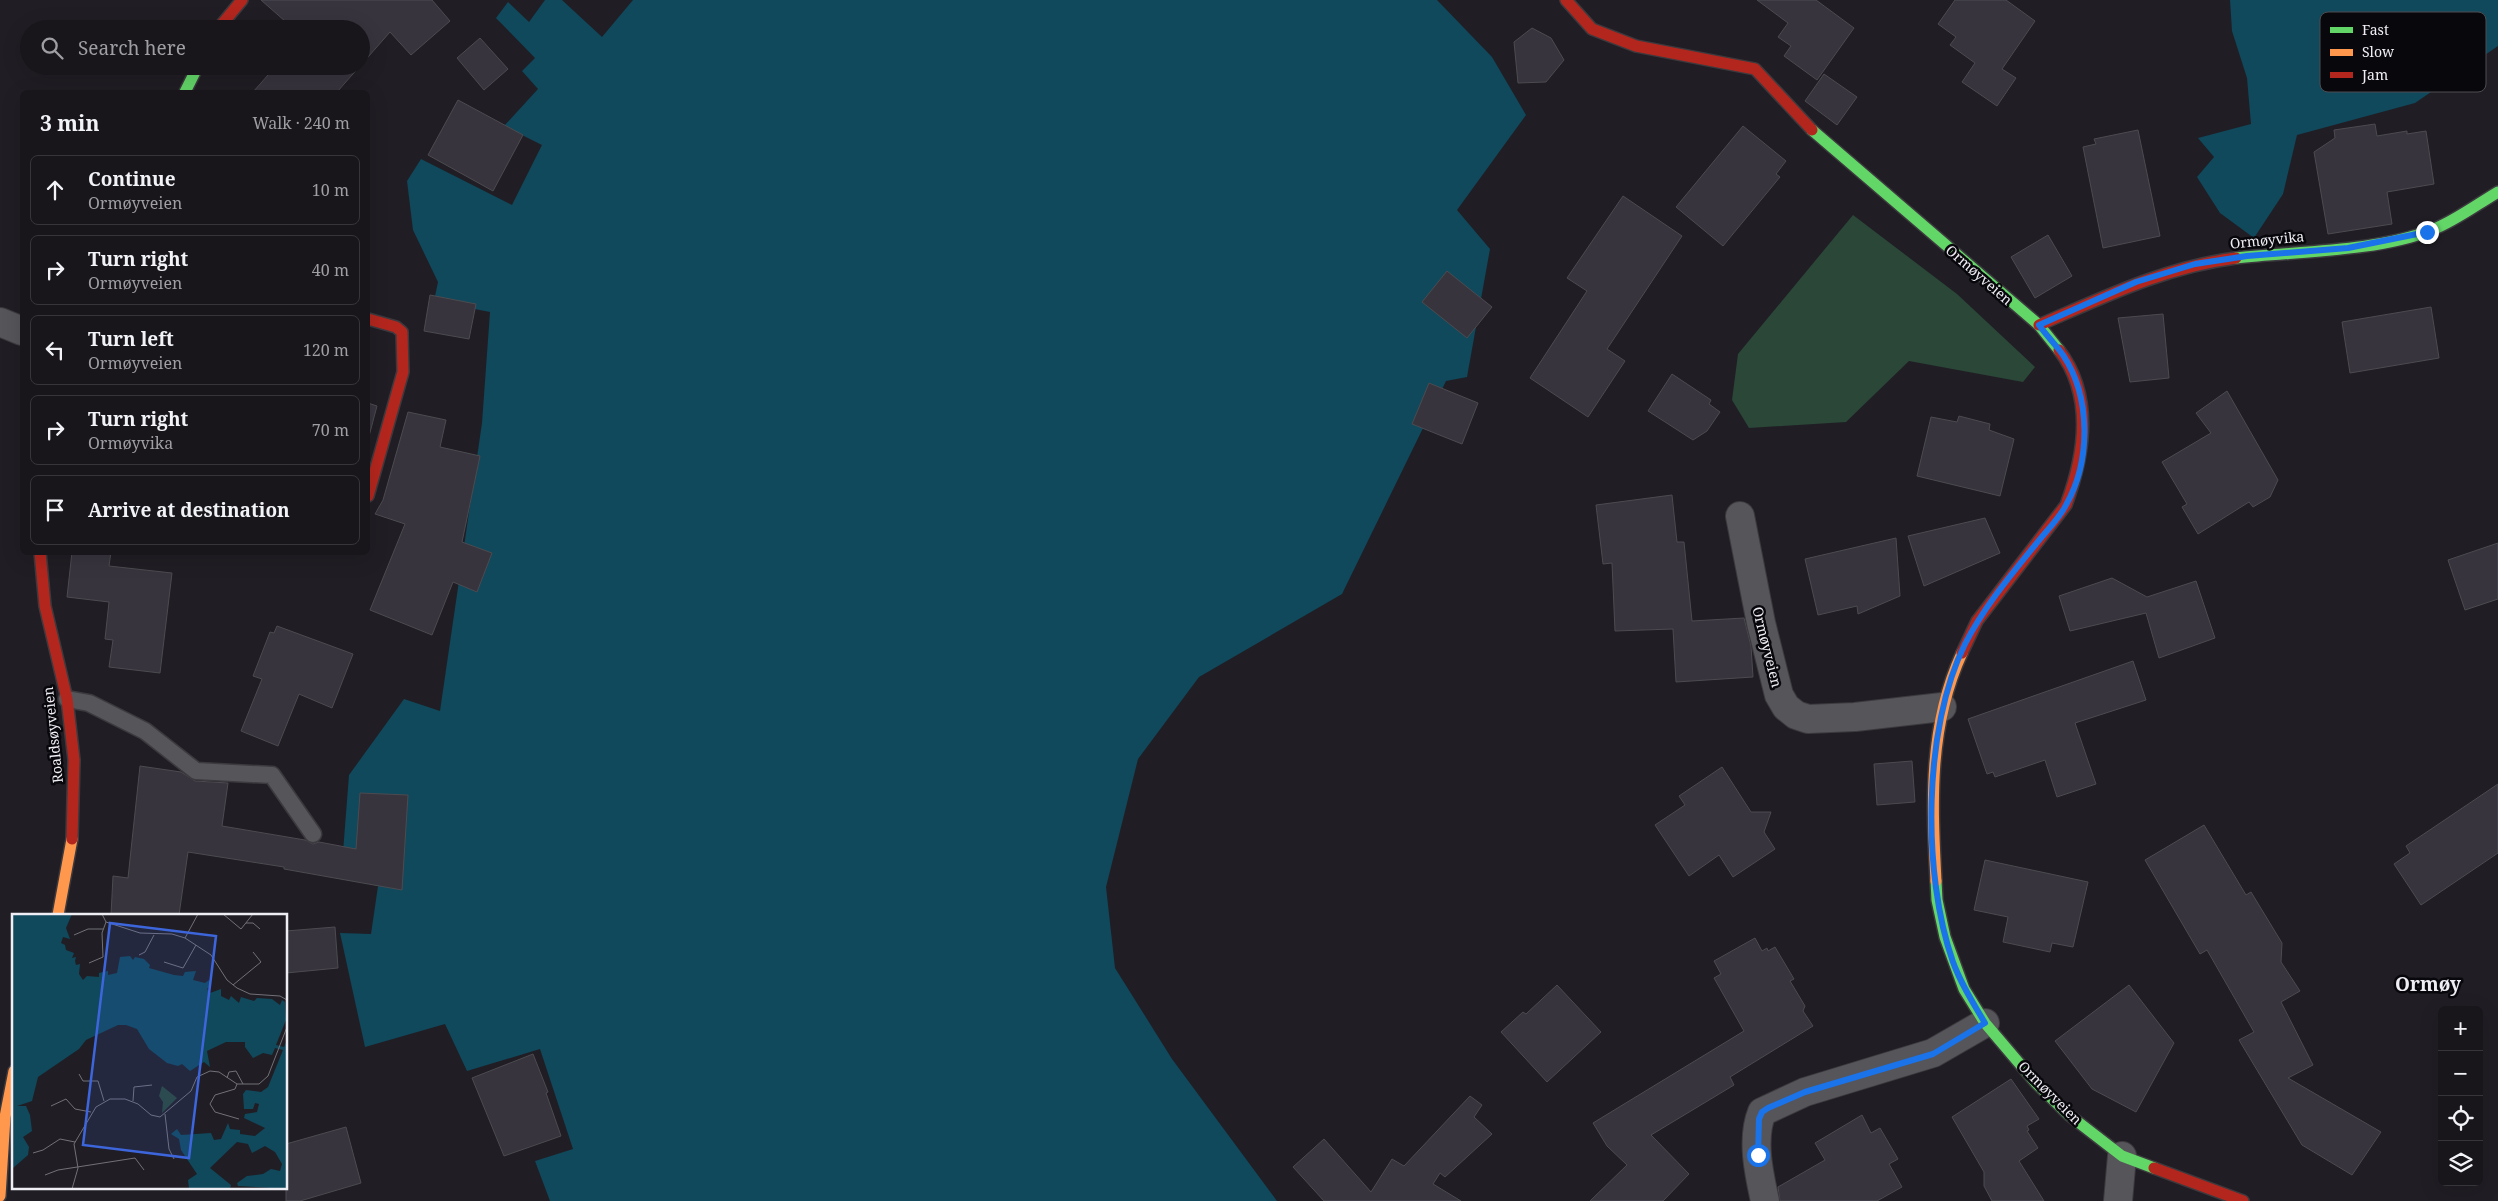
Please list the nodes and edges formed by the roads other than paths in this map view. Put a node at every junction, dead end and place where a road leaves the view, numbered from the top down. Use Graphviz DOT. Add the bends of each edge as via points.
graph roads {
  1 [pos="242,0"];
  2 [pos="1566,0"];
  3 [pos="225,20"];
  4 [pos="194,75"];
  5 [pos="186,90"];
  6 [pos="2498,192"];
  7 [pos="370,320"];
  8 [pos="0,322"];
  9 [pos="2039,325"];
  10 [pos="20,330"];
  11 [pos="370,489"];
  12 [pos="1740,516"];
  13 [pos="40,555"];
  14 [pos="67,699"];
  15 [pos="1942,707"];
  16 [pos="313,834"];
  17 [pos="58,914"];
  18 [pos="1985,1023"];
  19 [pos="12,1077"];
  20 [pos="2122,1156"];
  21 [pos="0,1196"];
  22 [pos="1765,1201"];
  23 [pos="2118,1201"];
  24 [pos="2242,1201"];
  1 -- 3 [label="street"];
  2 -- 9 [label="street, Ormøyveien" via="1592,29 1636,46 1755,69 1840,157"];
  4 -- 5 [label="street"];
  6 -- 9 [label="street, Ormøyvika" via="2427,232 2348,248 2247,256 2195,264 2136,282"];
  7 -- 11 [label="street" via="402,332 404,356 403,372"];
  8 -- 10 [label="street"];
  9 -- 15 [label="street, Ormøyveien" via="2063,355 2082,398 2084,428 2077,476 2066,506 1977,622 1949,682"];
  12 -- 15 [label="street, Ormøyveien" via="1761,623 1779,695 1786,707 1808,719"];
  13 -- 14 [label="street, Roaldsøyveien" via="45,606"];
  14 -- 16 [label="lane" via="89,703 145,731 196,771 272,774"];
  14 -- 17 [label="street, Roaldsøyveien" via="74,760 74,811 70,858"];
  15 -- 18 [label="street, Ormøyveien" via="1933,793 1937,900 1953,962 1964,989"];
  18 -- 20 [label="street, Ormøyveien" via="2056,1103"];
  18 -- 22 [label="street" via="1933,1054 1805,1092 1762,1112 1757,1130"];
  19 -- 21 [label="street" via="3,1132"];
  20 -- 23 [label="street"];
  20 -- 24 [label="street, Ormøyveien"];
}
